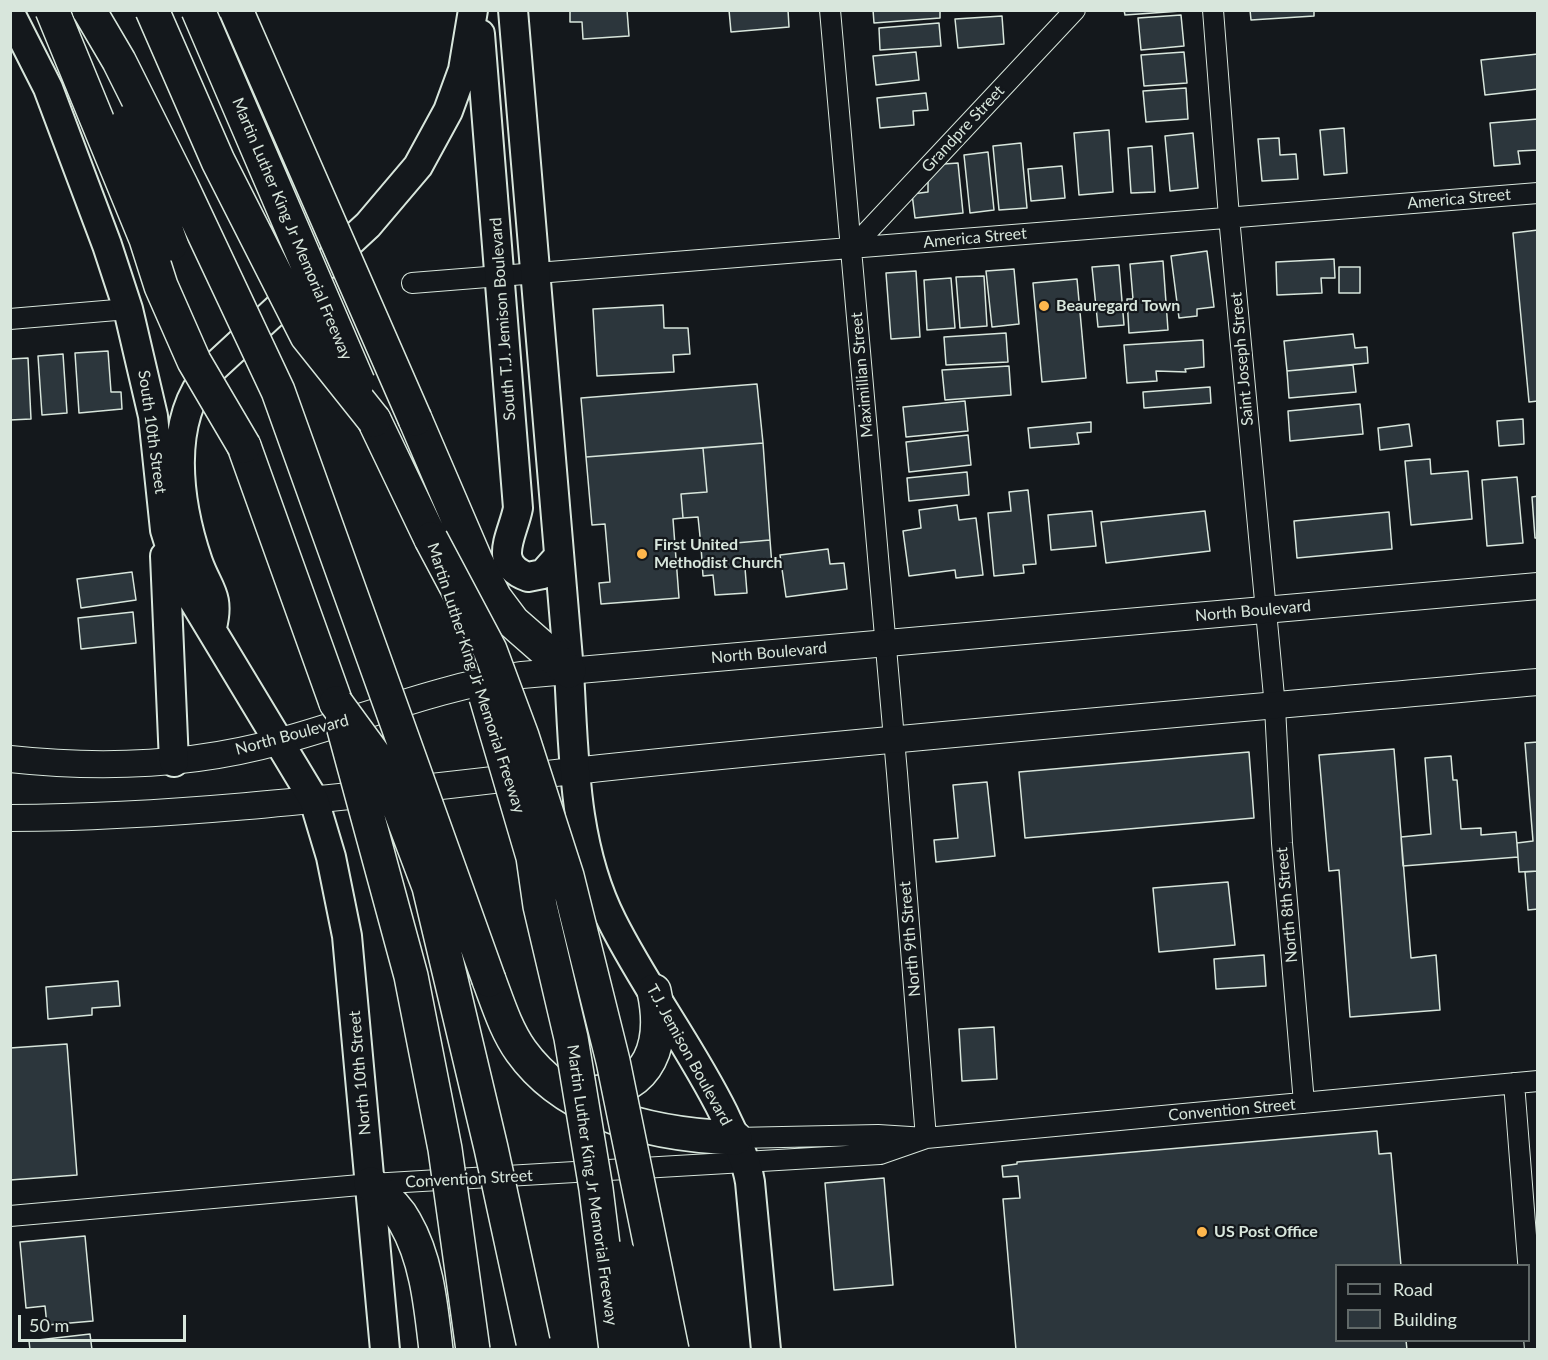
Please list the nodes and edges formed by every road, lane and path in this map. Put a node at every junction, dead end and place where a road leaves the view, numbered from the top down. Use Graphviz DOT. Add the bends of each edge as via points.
graph roads {
  1 [pos="52,10"];
  2 [pos="87,10"];
  3 [pos="152,10"];
  4 [pos="198,10"];
  5 [pos="236,10"];
  6 [pos="472,10"];
  7 [pos="478,10"];
  8 [pos="513,10"];
  9 [pos="830,10"];
  10 [pos="1075,10"];
  11 [pos="1213,10"];
  12 [pos="10,13"];
  13 [pos="1538,192"];
  14 [pos="1229,217"];
  15 [pos="852,248"];
  16 [pos="535,274"];
  17 [pos="499,278"];
  18 [pos="412,283"];
  19 [pos="128,309"];
  20 [pos="10,319"];
  21 [pos="209,372"];
  22 [pos="149,395"];
  23 [pos="374,420"];
  24 [pos="244,446"];
  25 [pos="165,530"];
  26 [pos="431,539"];
  27 [pos="558,557"];
  28 [pos="1538,586"];
  29 [pos="1266,610"];
  30 [pos="210,632"];
  31 [pos="885,643"];
  32 [pos="569,671"];
  33 [pos="1538,682"];
  34 [pos="336,703"];
  35 [pos="1275,707"];
  36 [pos="894,740"];
  37 [pos="279,742"];
  38 [pos="10,759"];
  39 [pos="174,762"];
  40 [pos="575,771"];
  41 [pos="314,800"];
  42 [pos="10,818"];
  43 [pos="654,991"];
  44 [pos="1538,1081"];
  45 [pos="1514,1083"];
  46 [pos="560,1089"];
  47 [pos="1304,1103"];
  48 [pos="926,1138"];
  49 [pos="589,1142"];
  50 [pos="740,1150"];
  51 [pos="371,1184"];
  52 [pos="10,1216"];
  53 [pos="1528,1264"];
  54 [pos="1530,1286"];
  55 [pos="533,1346"];
  56 [pos="385,1350"];
  57 [pos="436,1350"];
  58 [pos="473,1350"];
  59 [pos="616,1350"];
  60 [pos="644,1350"];
  61 [pos="672,1350"];
  62 [pos="766,1350"];
  63 [pos="1535,1350"];
  1 -- 24 [label="highway, bridge" via="194,361"];
  2 -- 24 [label="highway, bridge"];
  2 -- 46 [label="highway, bridge" via="119,62 182,187 279,391 506,1026 521,1051"];
  3 -- 23 [label="highway, bridge" via="218,161 307,336"];
  4 -- 23 [label="highway, Martin Luther King Jr Memorial Freeway, bridge"];
  5 -- 32 [label="highway, bridge" via="476,561 513,622"];
  6 -- 21 [label="main road" via="463,70 448,111 418,165 368,225"];
  7 -- 17 [label="main road, South T.J. Jemison Boulevard"];
  8 -- 16 [label="main road"];
  9 -- 15 [label="street, Maximillian Street"];
  10 -- 15 [label="street, Grandpre Street"];
  11 -- 14 [label="street, Saint Joseph Street"];
  12 -- 19 [label="main road, South 10th Street" via="48,88"];
  13 -- 14 [label="street, America Street"];
  14 -- 15 [label="street, America Street"];
  14 -- 29 [label="street, Saint Joseph Street"];
  15 -- 16 [label="street, America Street"];
  15 -- 31 [label="street, Maximillian Street"];
  16 -- 17 [label="street, America Street"];
  16 -- 27 [label="main road"];
  17 -- 18 [label="street, America Street"];
  17 -- 27 [label="main road, South T.J. Jemison Boulevard" via="518,508 506,549 508,562 523,575 535,577 548,570"];
  19 -- 20 [label="street"];
  19 -- 22 [label="main road, South 10th Street"];
  21 -- 22 [label="main road"];
  21 -- 30 [label="main road" via="196,387 187,409 181,457 191,536 217,607"];
  22 -- 25 [label="main road, South 10th Street"];
  23 -- 26 [label="highway, Martin Luther King Jr Memorial Freeway"];
  24 -- 34 [label="highway"];
  25 -- 30 [label="main road, South 10th Street" via="180,578"];
  25 -- 39 [label="main road"];
  26 -- 49 [label="highway, Martin Luther King Jr Memorial Freeway, bridge" via="486,699 533,857"];
  26 -- 61 [label="highway, bridge" via="490,650 567,876 613,1061"];
  27 -- 32 [label="main road"];
  28 -- 29 [label="street, North Boulevard"];
  29 -- 31 [label="street, North Boulevard"];
  29 -- 35 [label="street, Saint Joseph Street"];
  30 -- 37 [label="main road, South 10th Street"];
  31 -- 32 [label="street, North Boulevard"];
  31 -- 36 [label="street, Maximillian Street"];
  32 -- 37 [label="street, North Boulevard" via="485,680 444,690"];
  32 -- 40 [label="main road, T.J. Jemison Boulevard"];
  33 -- 35 [label="street"];
  34 -- 55 [label="highway, bridge" via="385,770 429,887"];
  34 -- 58 [label="highway, bridge" via="411,976 445,1149"];
  35 -- 36 [label="street"];
  35 -- 47 [label="street, North 8th Street" via="1281,843"];
  36 -- 40 [label="street"];
  36 -- 48 [label="street, North 9th Street"];
  37 -- 39 [label="street, North Boulevard"];
  37 -- 41 [label="main road, South 10th Street"];
  38 -- 39 [label="street, North Boulevard" via="87,765"];
  40 -- 41 [label="street"];
  40 -- 43 [label="main road, T.J. Jemison Boulevard" via="585,845 596,886 612,923"];
  41 -- 42 [label="street" via="151,814"];
  41 -- 51 [label="main road, North 10th Street" via="331,857 347,936"];
  43 -- 46 [label="highway" via="659,1034 644,1068 610,1090 587,1093"];
  43 -- 50 [label="main road, T.J. Jemison Boulevard" via="707,1081"];
  44 -- 45 [label="street, Convention Street"];
  45 -- 47 [label="street, Convention Street"];
  45 -- 53 [label="street"];
  46 -- 50 [label="highway" via="594,1109 639,1126 707,1137"];
  47 -- 48 [label="street, Convention Street"];
  48 -- 50 [label="street, Convention Street" via="878,1135"];
  48 -- 50 [label="street, Convention Street" via="880,1154"];
  49 -- 59 [label="highway, Martin Luther King Jr Memorial Freeway, bridge"];
  49 -- 60 [label="highway, bridge" via="639,1319"];
  50 -- 51 [label="street, Convention Street"];
  50 -- 62 [label="main road, T.J. Jemison Boulevard" via="750,1182"];
  51 -- 52 [label="street, Convention Street"];
  51 -- 56 [label="main road, North 10th Street"];
  51 -- 57 [label="highway" via="406,1223 416,1246"];
  54 -- 63 [label="street"];
}
